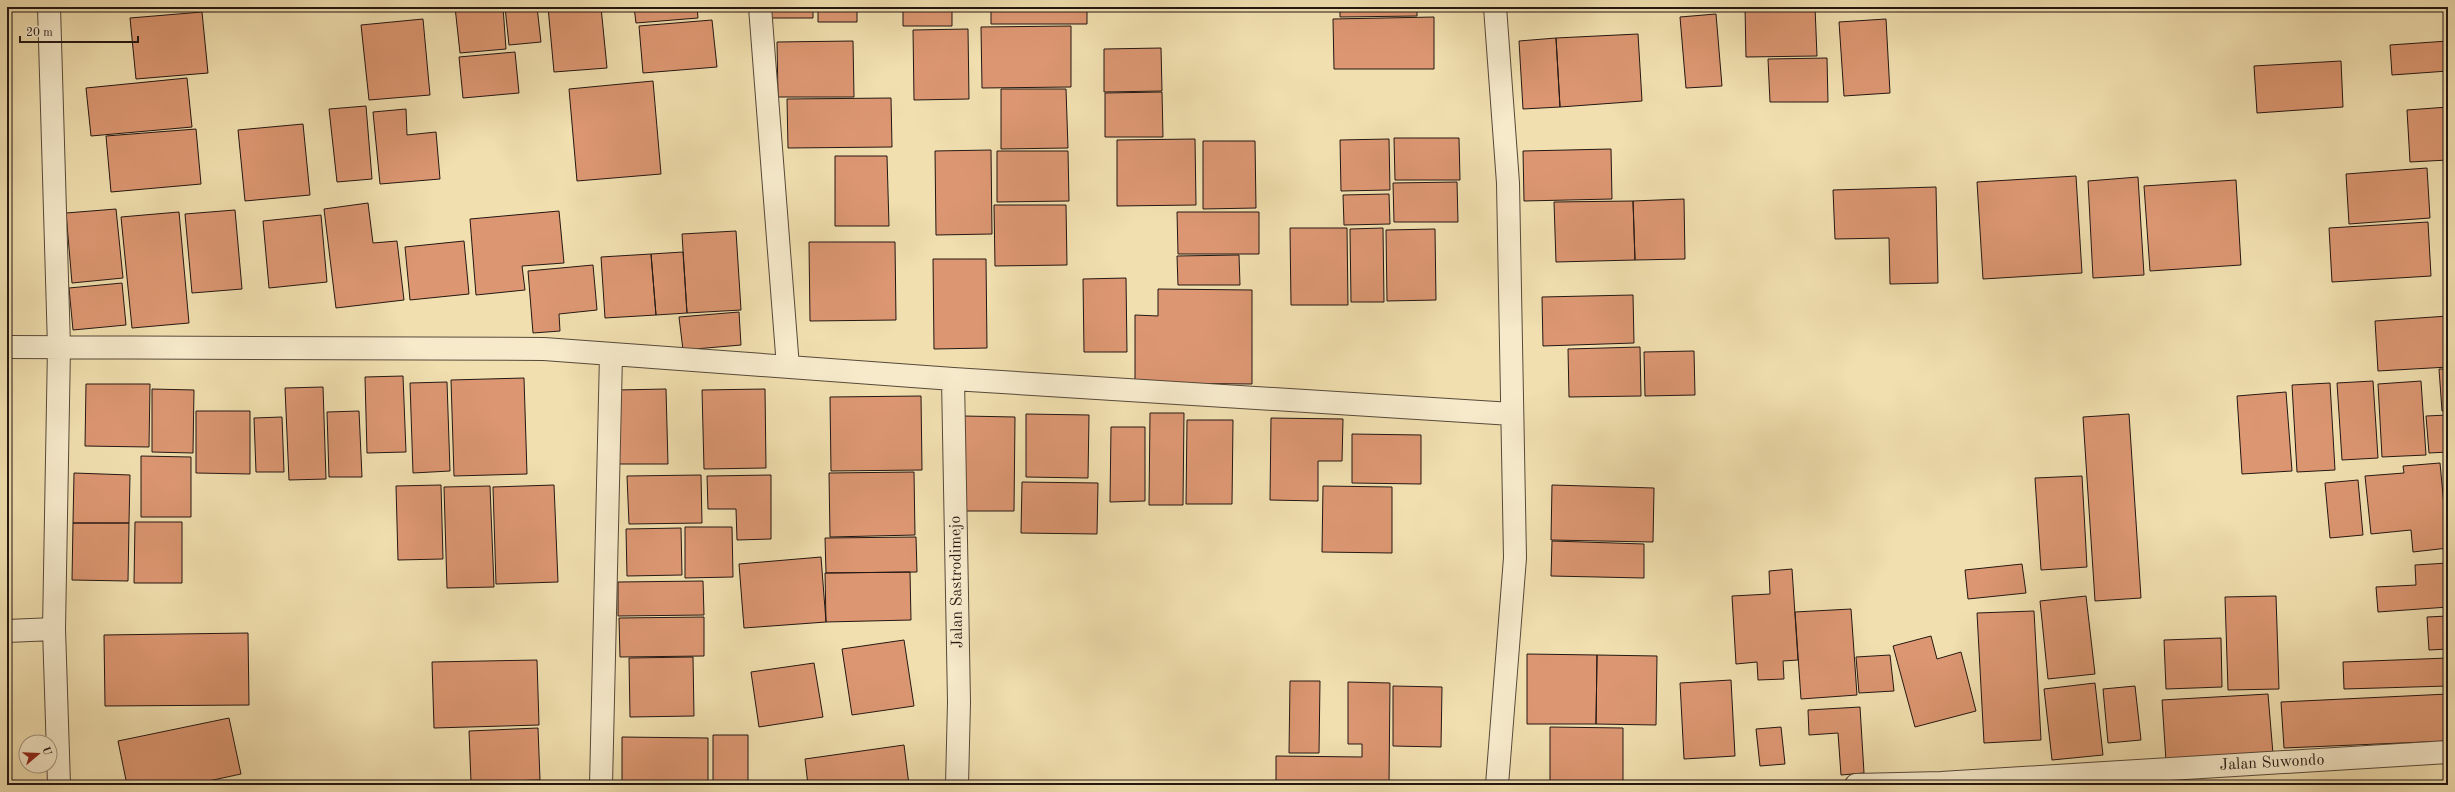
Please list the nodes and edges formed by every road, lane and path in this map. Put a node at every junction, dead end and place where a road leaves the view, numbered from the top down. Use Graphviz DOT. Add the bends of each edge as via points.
graph roads {
  1 [pos="760,7"];
  2 [pos="1495,7"];
  3 [pos="54,8"];
  4 [pos="7,347"];
  5 [pos="59,347"];
  6 [pos="611,355"];
  7 [pos="788,367"];
  8 [pos="953,379"];
  9 [pos="1512,414"];
  10 [pos="54,630"];
  11 [pos="7,631"];
  12 [pos="2448,752"];
  13 [pos="1941,784"];
  14 [pos="59,785"];
  15 [pos="601,785"];
  16 [pos="957,785"];
  17 [pos="1497,785"];
  18 [pos="1856,785"];
  1 -- 7 [label="street"];
  2 -- 9 [label="street" via="1508,183"];
  3 -- 5 [label="street"];
  4 -- 5 [label="street"];
  5 -- 6 [label="street" via="544,349"];
  5 -- 10 [label="street"];
  6 -- 7 [label="street"];
  6 -- 15 [label="street"];
  7 -- 8 [label="street"];
  8 -- 9 [label="street"];
  8 -- 16 [label="street, Jalan Sastrodimejo" via="959,702"];
  9 -- 17 [label="street" via="1515,558"];
  10 -- 11 [label="street"];
  10 -- 14 [label="street"];
  12 -- 13 [label="street, Jalan Suwondo"];
  13 -- 18 [label="street, Jalan Suwondo"];
}
